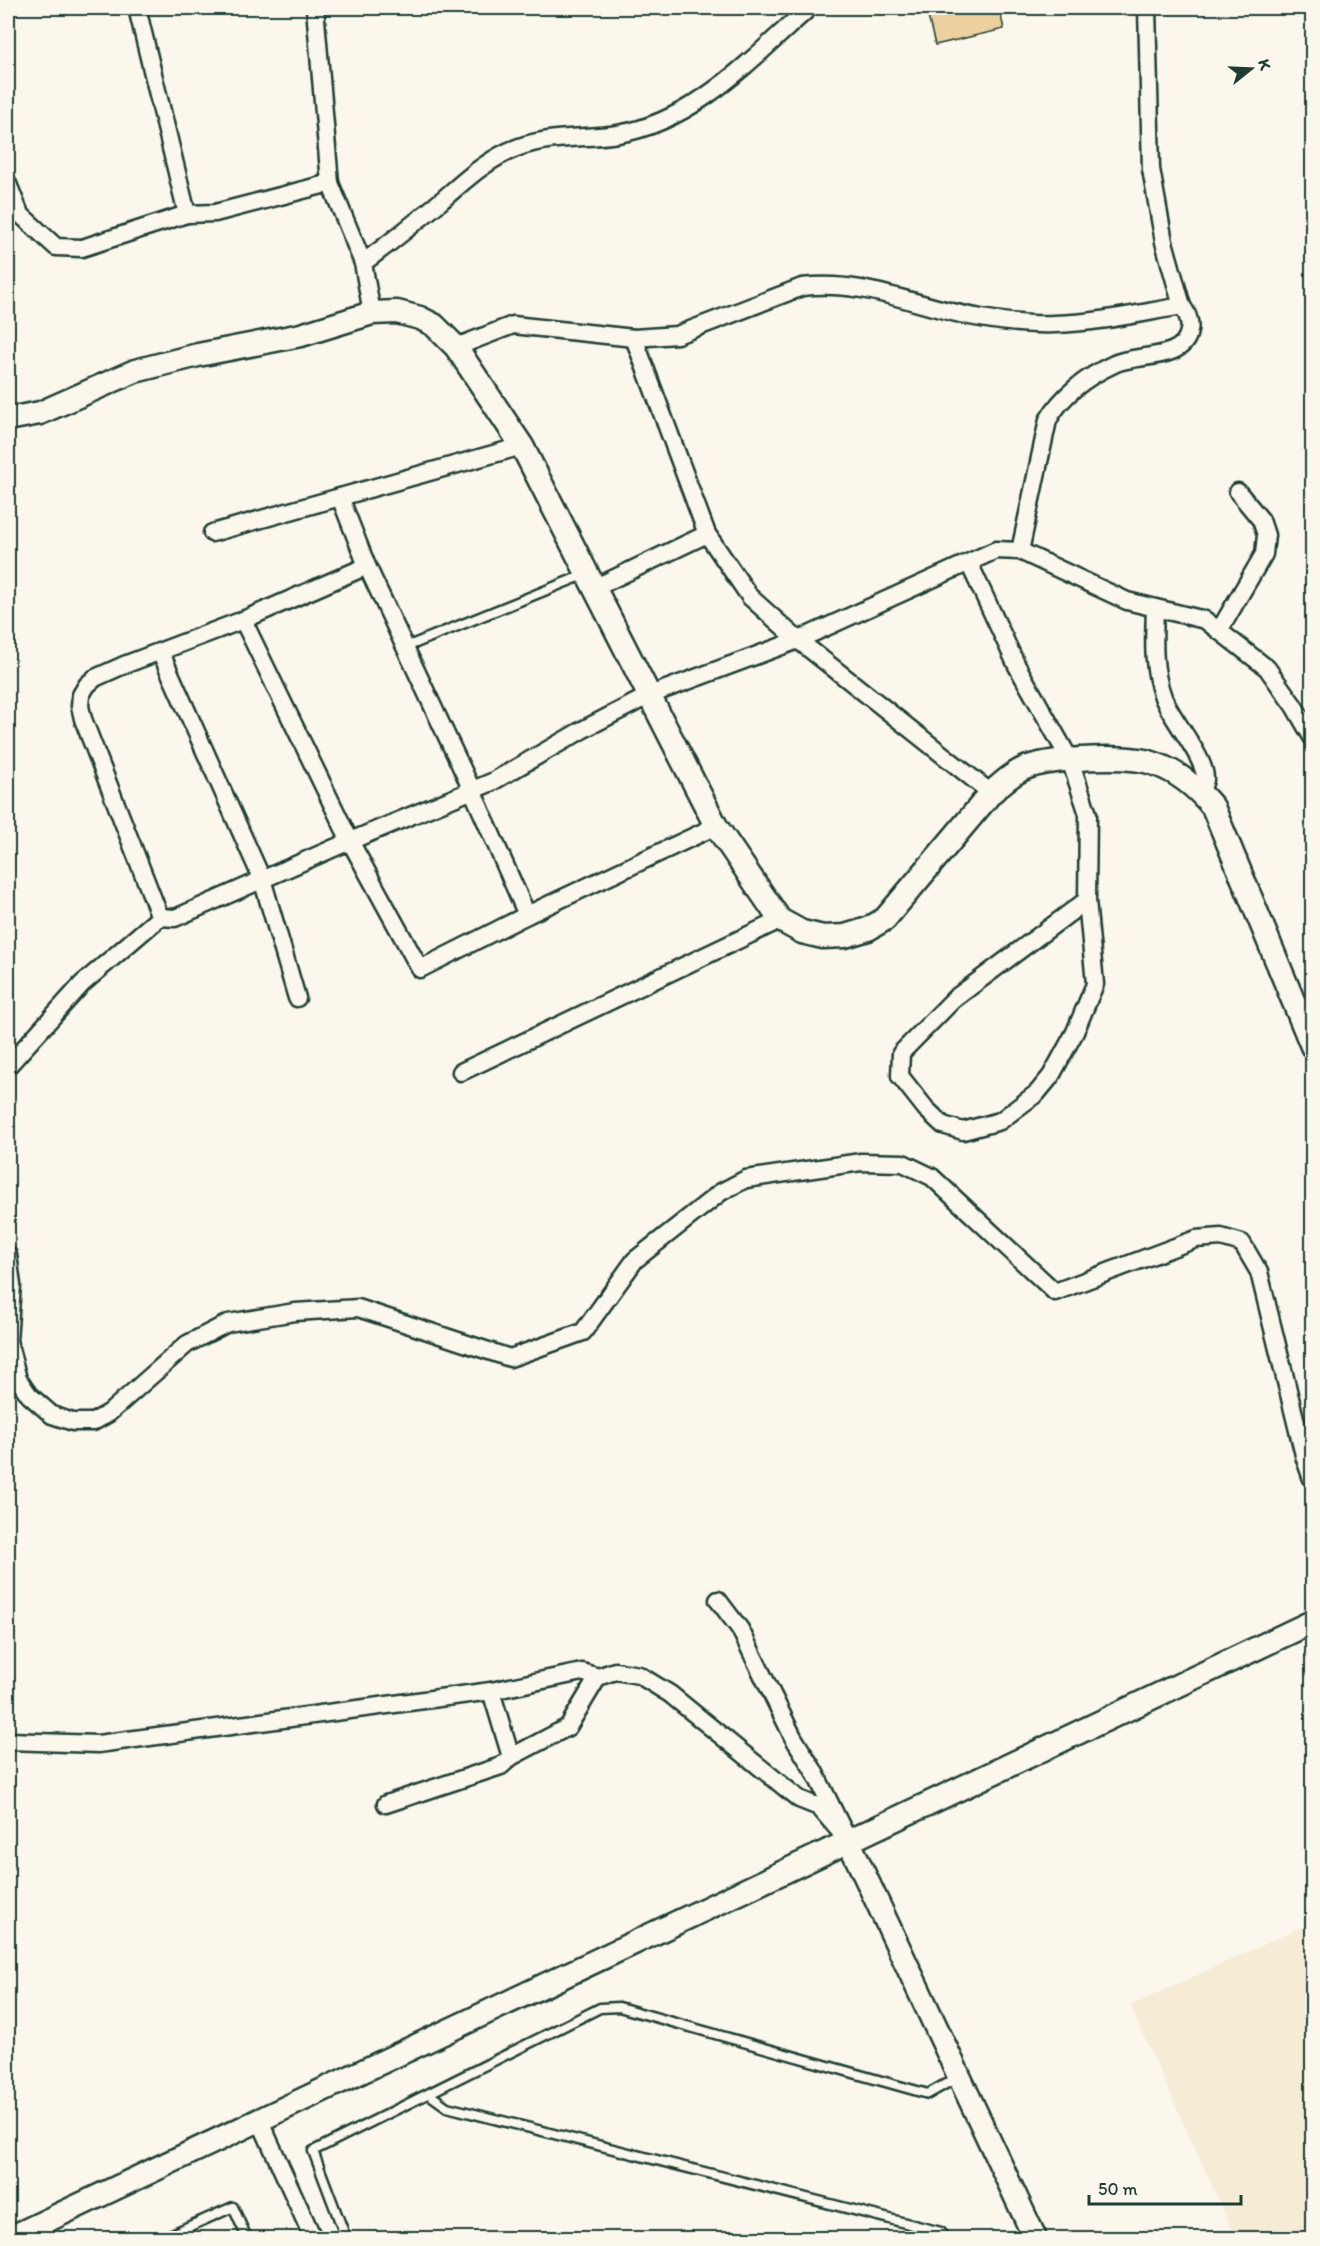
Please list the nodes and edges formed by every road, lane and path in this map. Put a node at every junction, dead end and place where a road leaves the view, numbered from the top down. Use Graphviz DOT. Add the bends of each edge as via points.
graph roads {
  1 [pos="137,8"];
  2 [pos="315,8"];
  3 [pos="809,8"];
  4 [pos="1147,8"];
  5 [pos="330,183"];
  6 [pos="8,184"];
  7 [pos="187,214"];
  8 [pos="363,263"];
  9 [pos="1182,306"];
  10 [pos="372,313"];
  11 [pos="634,338"];
  12 [pos="456,347"];
  13 [pos="8,419"];
  14 [pos="522,446"];
  15 [pos="1238,492"];
  16 [pos="340,497"];
  17 [pos="212,533"];
  18 [pos="707,534"];
  19 [pos="1020,551"];
  20 [pos="969,563"];
  21 [pos="367,566"];
  22 [pos="590,581"];
  23 [pos="1155,609"];
  24 [pos="243,620"];
  25 [pos="1219,631"];
  26 [pos="798,640"];
  27 [pos="406,647"];
  28 [pos="161,652"];
  29 [pos="650,695"];
  30 [pos="1312,737"];
  31 [pos="1070,760"];
  32 [pos="472,790"];
  33 [pos="1200,791"];
  34 [pos="991,793"];
  35 [pos="717,826"];
  36 [pos="350,841"];
  37 [pos="262,879"];
  38 [pos="1087,900"];
  39 [pos="527,915"];
  40 [pos="160,917"];
  41 [pos="780,920"];
  42 [pos="297,998"];
  43 [pos="1312,1046"];
  44 [pos="8,1066"];
  45 [pos="461,1072"];
  46 [pos="8,1255"];
  47 [pos="1312,1479"];
  48 [pos="718,1600"];
  49 [pos="1312,1622"];
  50 [pos="598,1677"];
  51 [pos="491,1691"];
  52 [pos="8,1740"];
  53 [pos="511,1757"];
  54 [pos="386,1804"];
  55 [pos="849,1842"];
  56 [pos="959,2076"];
  57 [pos="429,2094"];
  58 [pos="260,2121"];
  59 [pos="10,2238"];
  60 [pos="163,2238"];
  61 [pos="248,2238"];
  62 [pos="313,2238"];
  63 [pos="346,2238"];
  64 [pos="944,2238"];
  65 [pos="1035,2238"];
  1 -- 7 [label="street"];
  2 -- 5 [label="street"];
  3 -- 8 [label="street" via="701,100 677,114 618,134 557,137 507,152 482,167"];
  4 -- 9 [label="street" via="1151,169 1164,242"];
  5 -- 7 [label="street" via="215,213"];
  5 -- 8 [label="street"];
  6 -- 7 [label="street" via="20,213 56,248 82,248"];
  8 -- 10 [label="street"];
  9 -- 11 [label="street" via="1055,324 1021,323 979,318 861,288 823,284 802,287 677,335"];
  9 -- 19 [label="street" via="1190,328 1182,344 1163,355 1129,358 1112,365 1068,393 1057,405 1048,420"];
  10 -- 12 [label="street" via="397,312 420,318 434,325"];
  10 -- 13 [label="street" via="301,335 135,371 40,413"];
  11 -- 12 [label="street" via="513,325"];
  11 -- 18 [label="street"];
  12 -- 14 [label="street"];
  14 -- 16 [label="street"];
  14 -- 22 [label="street"];
  15 -- 25 [label="street" via="1261,520 1266,535 1264,554"];
  16 -- 17 [label="street"];
  16 -- 21 [label="street"];
  18 -- 22 [label="street"];
  18 -- 26 [label="street" via="750,597"];
  19 -- 20 [label="street" via="996,550"];
  19 -- 23 [label="street" via="1127,601"];
  20 -- 26 [label="street"];
  20 -- 31 [label="street" via="1017,666"];
  21 -- 24 [label="street"];
  21 -- 27 [label="street"];
  22 -- 27 [label="lane"];
  22 -- 29 [label="street"];
  23 -- 25 [label="street" via="1205,620"];
  23 -- 33 [label="street" via="1156,676 1173,719 1202,763 1205,782"];
  24 -- 28 [label="street"];
  24 -- 36 [label="street"];
  25 -- 30 [label="street" via="1267,668"];
  26 -- 29 [label="street"];
  26 -- 34 [label="street"];
  27 -- 32 [label="street"];
  28 -- 37 [label="street"];
  28 -- 40 [label="street" via="95,678 81,695 80,706"];
  29 -- 32 [label="street" via="492,783"];
  29 -- 35 [label="street"];
  31 -- 33 [label="street" via="1136,759 1177,773"];
  31 -- 34 [label="street" via="1026,768"];
  31 -- 38 [label="street" via="1088,814"];
  32 -- 36 [label="street"];
  32 -- 39 [label="street"];
  33 -- 43 [label="street" via="1213,807 1226,836"];
  34 -- 41 [label="street" via="885,919 845,936 824,937 802,932"];
  35 -- 39 [label="street"];
  35 -- 41 [label="street"];
  36 -- 37 [label="street"];
  36 -- 39 [label="street" via="420,969"];
  37 -- 40 [label="street" via="175,918"];
  37 -- 42 [label="street"];
  38 -- 38 [label="street" via="1095,984 1051,1076 1036,1094 1000,1121 963,1131 944,1125 900,1076 901,1053 954,999"];
  40 -- 44 [label="street" via="82,984"];
  41 -- 45 [label="street"];
  46 -- 47 [label="street" via="12,1285 8,1341 18,1378 29,1395 52,1415 73,1422 93,1422 109,1413 187,1344 228,1323 295,1312 358,1308 510,1359 583,1332 635,1260 721,1192 746,1179 861,1162 903,1163 932,1177 1055,1292 1196,1239 1221,1237 1242,1243 1259,1272"];
  48 -- 55 [label="street" via="740,1629"];
  49 -- 55 [label="street"];
  50 -- 51 [label="street" via="582,1672"];
  50 -- 53 [label="street" via="568,1727"];
  50 -- 55 [label="street" via="615,1671 639,1675 670,1694 799,1799 819,1807"];
  51 -- 52 [label="street" via="98,1744"];
  51 -- 53 [label="street"];
  53 -- 54 [label="street" via="501,1766"];
  55 -- 56 [label="street"];
  55 -- 58 [label="street"];
  56 -- 57 [label="lane" via="928,2094 610,2007 600,2008"];
  56 -- 65 [label="street"];
  57 -- 63 [label="lane" via="313,2151"];
  57 -- 64 [label="lane" via="447,2107 941,2232"];
  58 -- 59 [label="street"];
  58 -- 62 [label="street"];
  60 -- 61 [label="lane" via="233,2207"];
}
